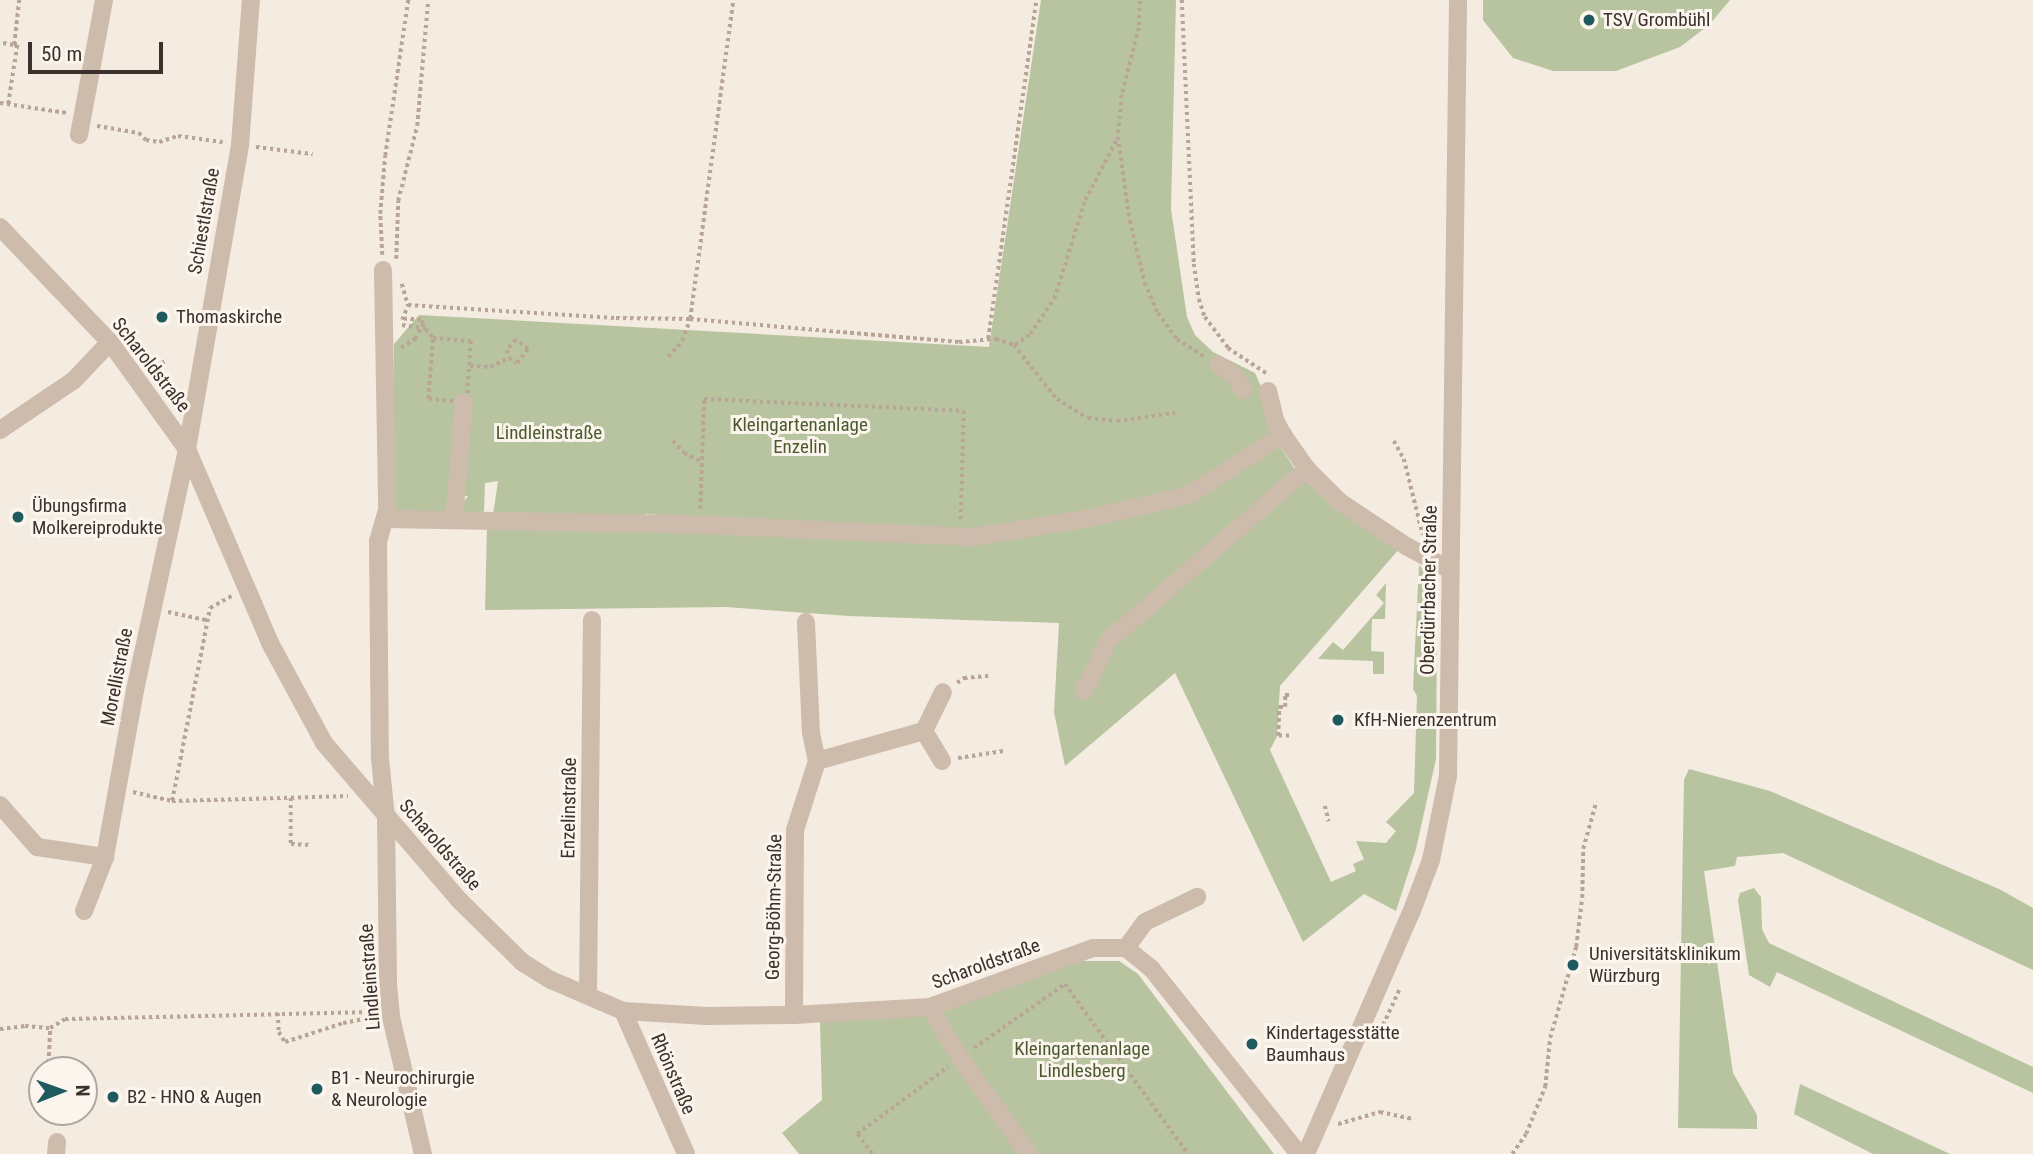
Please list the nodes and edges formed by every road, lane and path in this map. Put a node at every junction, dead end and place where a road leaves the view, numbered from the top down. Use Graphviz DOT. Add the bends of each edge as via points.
graph roads {
  1 [pos="19,0"];
  2 [pos="104,0"];
  3 [pos="251,0"];
  4 [pos="408,0"];
  5 [pos="428,0"];
  6 [pos="733,0"];
  7 [pos="1036,0"];
  8 [pos="1140,0"];
  9 [pos="1182,0"];
  10 [pos="1458,0"];
  11 [pos="4,43"];
  12 [pos="14,45"];
  13 [pos="0,103"];
  14 [pos="8,104"];
  15 [pos="81,125"];
  16 [pos="1118,138"];
  17 [pos="239,145"];
  18 [pos="313,154"];
  19 [pos="0,226"];
  20 [pos="394,271"];
  21 [pos="408,305"];
  22 [pos="403,318"];
  23 [pos="690,319"];
  24 [pos="423,328"];
  25 [pos="433,338"];
  26 [pos="988,340"];
  27 [pos="110,342"];
  28 [pos="1014,345"];
  29 [pos="385,346"];
  30 [pos="668,357"];
  31 [pos="509,358"];
  32 [pos="167,360"];
  33 [pos="1219,365"];
  34 [pos="470,366"];
  35 [pos="151,369"];
  36 [pos="1243,390"];
  37 [pos="1268,391"];
  38 [pos="464,402"];
  39 [pos="1175,413"];
  40 [pos="0,430"];
  41 [pos="1283,435"];
  42 [pos="1394,440"];
  43 [pos="673,441"];
  44 [pos="187,449"];
  45 [pos="702,462"];
  46 [pos="1307,469"];
  47 [pos="387,519"];
  48 [pos="454,520"];
  49 [pos="699,525"];
  50 [pos="961,538"];
  51 [pos="1427,558"];
  52 [pos="1450,570"];
  53 [pos="248,587"];
  54 [pos="178,614"];
  55 [pos="207,620"];
  56 [pos="592,620"];
  57 [pos="806,622"];
  58 [pos="989,676"];
  59 [pos="1084,691"];
  60 [pos="943,692"];
  61 [pos="1289,695"];
  62 [pos="924,732"];
  63 [pos="1289,736"];
  64 [pos="1003,751"];
  65 [pos="817,761"];
  66 [pos="942,761"];
  67 [pos="117,788"];
  68 [pos="371,795"];
  69 [pos="291,798"];
  70 [pos="172,801"];
  71 [pos="1596,802"];
  72 [pos="0,805"];
  73 [pos="1325,806"];
  74 [pos="386,818"];
  75 [pos="1329,822"];
  76 [pos="310,845"];
  77 [pos="105,857"];
  78 [pos="1197,897"];
  79 [pos="84,911"];
  80 [pos="1126,948"];
  81 [pos="588,995"];
  82 [pos="930,1007"];
  83 [pos="623,1011"];
  84 [pos="278,1013"];
  85 [pos="794,1014"];
  86 [pos="50,1028"];
  87 [pos="0,1029"];
  88 [pos="49,1056"];
  89 [pos="960,1058"];
  90 [pos="1414,1119"];
  91 [pos="1317,1131"];
  92 [pos="423,1154"];
  93 [pos="686,1154"];
  94 [pos="872,1154"];
  95 [pos="1030,1154"];
  96 [pos="1188,1154"];
  97 [pos="1299,1154"];
  98 [pos="1306,1154"];
  99 [pos="1512,1154"];
  1 -- 12 [label="path"];
  2 -- 15 [label="street"];
  3 -- 17 [label="street, Schiestlstraße"];
  4 -- 20 [label="path" via="380,214"];
  5 -- 20 [label="path" via="417,126 398,201"];
  6 -- 23 [label="path"];
  7 -- 26 [label="path"];
  8 -- 16 [label="path"];
  9 -- 37 [label="path" via="1199,299 1205,317 1228,348 1269,373"];
  10 -- 52 [label="street, Oberdürrbacher Straße"];
  11 -- 12 [label="path"];
  12 -- 14 [label="path"];
  13 -- 14 [label="path"];
  14 -- 15 [label="path"];
  15 -- 17 [label="path" via="139,133 146,140 159,142 178,136"];
  16 -- 28 [label="path" via="1085,200 1054,299 1030,334"];
  16 -- 33 [label="path" via="1144,283 1177,339"];
  17 -- 18 [label="path"];
  17 -- 44 [label="street, Schiestlstraße"];
  19 -- 27 [label="street, Scharoldstraße"];
  20 -- 21 [label="path"];
  20 -- 29 [label="street, Lindleinstraße"];
  21 -- 22 [label="path"];
  21 -- 23 [label="path"];
  22 -- 24 [label="path" via="421,320"];
  22 -- 24 [label="path" via="398,324"];
  23 -- 26 [label="path" via="946,341"];
  23 -- 30 [label="path" via="682,341"];
  24 -- 25 [label="path"];
  24 -- 29 [label="path" via="401,348"];
  25 -- 34 [label="path" via="471,341"];
  25 -- 38 [label="path" via="428,399"];
  26 -- 28 [label="path"];
  27 -- 40 [label="street" via="74,380"];
  27 -- 44 [label="street, Scharoldstraße"];
  28 -- 39 [label="path" via="1057,398 1088,418 1117,421"];
  29 -- 47 [label="street, Lindleinstraße"];
  31 -- 31 [label="path" via="517,363 528,349 516,340 507,350"];
  31 -- 34 [label="path" via="490,367"];
  32 -- 35 [label="path"];
  33 -- 36 [label="street" via="1235,376"];
  34 -- 38 [label="path"];
  37 -- 41 [label="street"];
  38 -- 48 [label="street"];
  41 -- 46 [label="street"];
  41 -- 50 [label="street" via="1189,495 1086,519"];
  42 -- 51 [label="path" via="1404,459"];
  43 -- 45 [label="path"];
  44 -- 53 [label="street, Scharoldstraße"];
  44 -- 67 [label="street, Morellistraße"];
  45 -- 49 [label="path"];
  45 -- 50 [label="path" via="704,400 964,411"];
  46 -- 51 [label="street" via="1340,502"];
  46 -- 59 [label="street" via="1109,640"];
  47 -- 48 [label="street"];
  47 -- 74 [label="street, Lindleinstraße" via="378,541 380,758"];
  48 -- 49 [label="street"];
  49 -- 50 [label="street"];
  51 -- 52 [label="street"];
  52 -- 91 [label="street, Oberdürrbacher Straße" via="1448,776 1431,860"];
  53 -- 55 [label="path" via="210,608"];
  53 -- 68 [label="street, Scharoldstraße" via="270,643 324,743"];
  54 -- 55 [label="path"];
  55 -- 70 [label="path"];
  56 -- 81 [label="street, Enzelinstraße"];
  57 -- 65 [label="street, Georg-Böhm-Straße" via="811,733"];
  58 -- 60 [label="path" via="964,678"];
  60 -- 62 [label="street"];
  61 -- 63 [label="path" via="1285,695 1285,707 1279,707 1278,736"];
  62 -- 65 [label="street"];
  62 -- 66 [label="street"];
  64 -- 66 [label="path"];
  65 -- 85 [label="street, Georg-Böhm-Straße" via="795,831"];
  67 -- 70 [label="path"];
  67 -- 77 [label="street, Morellistraße"];
  68 -- 69 [label="path"];
  68 -- 74 [label="street, Scharoldstraße"];
  69 -- 70 [label="path"];
  69 -- 76 [label="path" via="291,844"];
  71 -- 99 [label="path" via="1583,849 1576,947 1555,1014 1545,1087 1527,1134"];
  72 -- 77 [label="street" via="37,847"];
  73 -- 75 [label="path"];
  74 -- 81 [label="street, Scharoldstraße" via="522,962"];
  74 -- 92 [label="street, Lindleinstraße" via="389,1009"];
  77 -- 79 [label="street, Morellistraße"];
  78 -- 80 [label="street" via="1145,922"];
  80 -- 82 [label="street, Scharoldstraße" via="1093,948"];
  80 -- 97 [label="street" via="1151,968"];
  81 -- 83 [label="street, Scharoldstraße"];
  82 -- 85 [label="street, Scharoldstraße"];
  82 -- 89 [label="street"];
  83 -- 85 [label="street, Scharoldstraße" via="707,1016"];
  83 -- 93 [label="street, Rhönstraße"];
  84 -- 84 [label="path" via="285,1042 373,1017 372,1010"];
  84 -- 86 [label="path" via="65,1019"];
  86 -- 87 [label="path"];
  86 -- 88 [label="path"];
  89 -- 94 [label="path" via="857,1134"];
  89 -- 95 [label="street"];
  89 -- 96 [label="path" via="1065,984"];
  90 -- 91 [label="path" via="1380,1112"];
  91 -- 98 [label="street, Oberdürrbacher Straße"];
}
